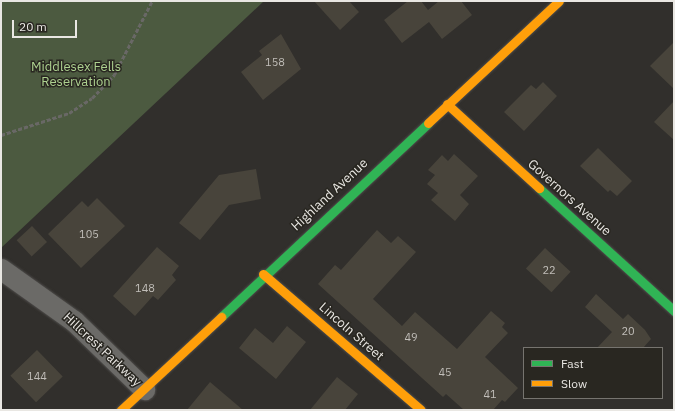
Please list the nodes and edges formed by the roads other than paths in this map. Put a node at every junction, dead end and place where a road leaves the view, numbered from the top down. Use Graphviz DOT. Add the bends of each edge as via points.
graph roads {
  1 [pos="559,1"];
  2 [pos="447,104"];
  3 [pos="1,269"];
  4 [pos="263,274"];
  5 [pos="674,311"];
  6 [pos="144,389"];
  7 [pos="121,410"];
  8 [pos="421,410"];
  1 -- 2 [label="main road, Highland Avenue"];
  2 -- 4 [label="main road, Highland Avenue"];
  2 -- 5 [label="main road, Governors Avenue"];
  3 -- 6 [label="street, Hillcrest Parkway" via="74,321"];
  4 -- 6 [label="main road, Highland Avenue"];
  4 -- 8 [label="main road, Lincoln Street"];
  6 -- 7 [label="main road, Highland Avenue"];
}
